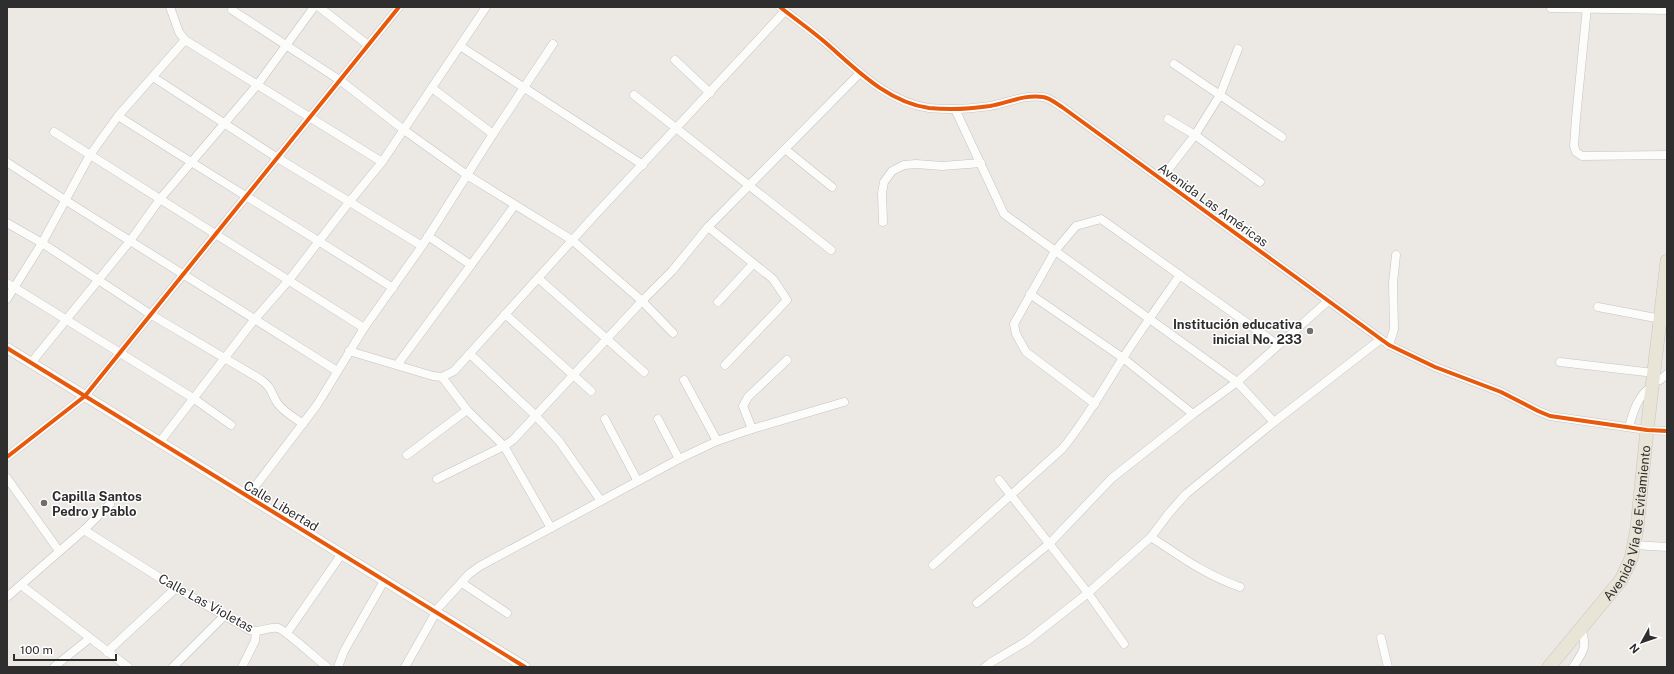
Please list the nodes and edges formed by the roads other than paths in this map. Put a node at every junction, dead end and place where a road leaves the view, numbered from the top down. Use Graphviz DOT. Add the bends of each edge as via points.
graph roads {
  1 [pos="170,7"];
  2 [pos="314,7"];
  3 [pos="319,7"];
  4 [pos="399,7"];
  5 [pos="486,7"];
  6 [pos="1551,8"];
  7 [pos="1587,8"];
  8 [pos="783,9"];
  9 [pos="232,10"];
  10 [pos="1667,10"];
  11 [pos="185,40"];
  12 [pos="553,44"];
  13 [pos="287,45"];
  14 [pos="368,45"];
  15 [pos="460,46"];
  16 [pos="1238,49"];
  17 [pos="675,60"];
  18 [pos="1174,64"];
  19 [pos="860,73"];
  20 [pos="153,77"];
  21 [pos="341,80"];
  22 [pos="258,84"];
  23 [pos="432,88"];
  24 [pos="524,88"];
  25 [pos="710,93"];
  26 [pos="634,95"];
  27 [pos="1220,95"];
  28 [pos="955,109"];
  29 [pos="118,116"];
  30 [pos="310,116"];
  31 [pos="1168,119"];
  32 [pos="225,123"];
  33 [pos="677,128"];
  34 [pos="404,130"];
  35 [pos="54,132"];
  36 [pos="493,134"];
  37 [pos="1195,135"];
  38 [pos="1282,137"];
  39 [pos="785,149"];
  40 [pos="90,155"];
  41 [pos="1667,155"];
  42 [pos="276,157"];
  43 [pos="190,162"];
  44 [pos="382,162"];
  45 [pos="8,163"];
  46 [pos="980,163"];
  47 [pos="643,165"];
  48 [pos="467,175"];
  49 [pos="1160,179"];
  50 [pos="1260,182"];
  51 [pos="749,186"];
  52 [pos="832,187"];
  53 [pos="245,196"];
  54 [pos="160,199"];
  55 [pos="65,200"];
  56 [pos="350,201"];
  57 [pos="515,205"];
  58 [pos="883,222"];
  59 [pos="7,223"];
  60 [pos="708,227"];
  61 [pos="215,235"];
  62 [pos="428,236"];
  63 [pos="319,240"];
  64 [pos="572,240"];
  65 [pos="130,241"];
  66 [pos="42,243"];
  67 [pos="422,246"];
  68 [pos="831,250"];
  69 [pos="1055,251"];
  70 [pos="1396,255"];
  71 [pos="1667,261"];
  72 [pos="753,264"];
  73 [pos="471,265"];
  74 [pos="182,274"];
  75 [pos="1180,275"];
  76 [pos="538,278"];
  77 [pos="98,280"];
  78 [pos="289,280"];
  79 [pos="7,283"];
  80 [pos="15,288"];
  81 [pos="394,288"];
  82 [pos="1030,294"];
  83 [pos="7,299"];
  84 [pos="642,301"];
  85 [pos="1328,301"];
  86 [pos="718,302"];
  87 [pos="1598,307"];
  88 [pos="150,314"];
  89 [pos="505,314"];
  90 [pos="1149,319"];
  91 [pos="1661,319"];
  92 [pos="65,320"];
  93 [pos="254,320"];
  94 [pos="364,328"];
  95 [pos="673,333"];
  96 [pos="607,339"];
  97 [pos="1381,339"];
  98 [pos="1278,345"];
  99 [pos="1389,345"];
  100 [pos="7,348"];
  101 [pos="350,351"];
  102 [pos="118,353"];
  103 [pos="470,354"];
  104 [pos="1123,358"];
  105 [pos="224,359"];
  106 [pos="787,360"];
  107 [pos="31,362"];
  108 [pos="1560,362"];
  109 [pos="397,365"];
  110 [pos="725,365"];
  111 [pos="337,371"];
  112 [pos="644,372"];
  113 [pos="574,375"];
  114 [pos="442,377"];
  115 [pos="1656,378"];
  116 [pos="684,380"];
  117 [pos="1237,382"];
  118 [pos="591,391"];
  119 [pos="85,396"];
  120 [pos="193,398"];
  121 [pos="844,402"];
  122 [pos="1095,404"];
  123 [pos="467,410"];
  124 [pos="1193,414"];
  125 [pos="535,415"];
  126 [pos="605,419"];
  127 [pos="658,419"];
  128 [pos="1274,422"];
  129 [pos="303,424"];
  130 [pos="231,425"];
  131 [pos="1629,427"];
  132 [pos="752,429"];
  133 [pos="1647,430"];
  134 [pos="1667,431"];
  135 [pos="717,441"];
  136 [pos="159,443"];
  137 [pos="504,446"];
  138 [pos="407,455"];
  139 [pos="7,457"];
  140 [pos="679,459"];
  141 [pos="7,478"];
  142 [pos="437,479"];
  143 [pos="637,480"];
  144 [pos="999,480"];
  145 [pos="1011,494"];
  146 [pos="247,497"];
  147 [pos="601,501"];
  148 [pos="110,504"];
  149 [pos="551,528"];
  150 [pos="84,530"];
  151 [pos="1152,537"];
  152 [pos="1050,543"];
  153 [pos="1634,545"];
  154 [pos="1667,547"];
  155 [pos="59,551"];
  156 [pos="341,555"];
  157 [pos="933,565"];
  158 [pos="384,581"];
  159 [pos="462,583"];
  160 [pos="21,585"];
  161 [pos="1240,587"];
  162 [pos="176,588"];
  163 [pos="1088,592"];
  164 [pos="8,595"];
  165 [pos="977,603"];
  166 [pos="437,613"];
  167 [pos="506,613"];
  168 [pos="224,616"];
  169 [pos="1580,629"];
  170 [pos="256,632"];
  171 [pos="286,633"];
  172 [pos="90,638"];
  173 [pos="1381,638"];
  174 [pos="1124,644"];
  175 [pos="107,652"];
  176 [pos="54,667"];
  177 [pos="128,667"];
  178 [pos="172,667"];
  179 [pos="242,667"];
  180 [pos="327,667"];
  181 [pos="338,667"];
  182 [pos="405,667"];
  183 [pos="525,667"];
  184 [pos="985,667"];
  185 [pos="1388,667"];
  186 [pos="1549,667"];
  187 [pos="1572,667"];
  1 -- 11 [label="street" via="179,32"];
  2 -- 13 [label="street"];
  3 -- 14 [label="street"];
  4 -- 14 [label="street"];
  5 -- 15 [label="street"];
  6 -- 7 [label="street"];
  7 -- 10 [label="street"];
  7 -- 41 [label="street" via="1576,118 1576,152 1582,156"];
  8 -- 19 [label="street, Avenida Las Américas"];
  8 -- 25 [label="street"];
  9 -- 13 [label="street"];
  11 -- 20 [label="street"];
  11 -- 22 [label="street"];
  12 -- 24 [label="street"];
  13 -- 21 [label="street"];
  13 -- 22 [label="street"];
  14 -- 21 [label="street"];
  15 -- 23 [label="street"];
  15 -- 24 [label="street"];
  16 -- 27 [label="street"];
  17 -- 25 [label="street"];
  18 -- 27 [label="street"];
  19 -- 28 [label="street, Avenida Las Américas" via="905,102 929,108"];
  19 -- 39 [label="street"];
  20 -- 29 [label="street"];
  20 -- 32 [label="street"];
  21 -- 30 [label="street"];
  21 -- 34 [label="street"];
  22 -- 30 [label="street"];
  22 -- 32 [label="street"];
  23 -- 34 [label="street"];
  23 -- 36 [label="street"];
  24 -- 36 [label="street"];
  24 -- 47 [label="street"];
  25 -- 33 [label="street"];
  26 -- 33 [label="street"];
  27 -- 37 [label="street"];
  27 -- 38 [label="street"];
  28 -- 46 [label="street"];
  28 -- 49 [label="street, Avenida Las Américas" via="990,106 1028,97 1044,97 1062,107"];
  29 -- 40 [label="street"];
  29 -- 43 [label="street"];
  30 -- 42 [label="street"];
  30 -- 44 [label="street"];
  31 -- 37 [label="street"];
  32 -- 42 [label="street"];
  32 -- 43 [label="street"];
  33 -- 47 [label="street"];
  33 -- 51 [label="street"];
  34 -- 44 [label="street"];
  34 -- 48 [label="street"];
  35 -- 40 [label="street"];
  36 -- 48 [label="street"];
  37 -- 49 [label="street"];
  37 -- 50 [label="street"];
  39 -- 51 [label="street"];
  39 -- 52 [label="street"];
  40 -- 54 [label="street"];
  40 -- 55 [label="street"];
  42 -- 53 [label="street"];
  42 -- 56 [label="street"];
  43 -- 53 [label="street"];
  43 -- 54 [label="street"];
  44 -- 56 [label="street"];
  45 -- 55 [label="street"];
  46 -- 58 [label="street" via="904,165 892,171 884,182 882,193"];
  46 -- 69 [label="street" via="1004,214"];
  47 -- 64 [label="street"];
  48 -- 57 [label="street"];
  48 -- 62 [label="street"];
  49 -- 85 [label="street, Avenida Las Américas"];
  51 -- 60 [label="street"];
  51 -- 68 [label="street"];
  53 -- 61 [label="street"];
  53 -- 63 [label="street"];
  54 -- 61 [label="street"];
  54 -- 65 [label="street"];
  55 -- 65 [label="street"];
  55 -- 66 [label="street"];
  56 -- 63 [label="street"];
  56 -- 67 [label="street"];
  57 -- 64 [label="street"];
  57 -- 73 [label="street"];
  59 -- 66 [label="street"];
  60 -- 72 [label="street"];
  60 -- 84 [label="street" via="672,271"];
  61 -- 74 [label="street"];
  61 -- 78 [label="street"];
  62 -- 67 [label="street"];
  62 -- 73 [label="street"];
  63 -- 78 [label="street"];
  63 -- 81 [label="street"];
  64 -- 76 [label="street"];
  64 -- 84 [label="street"];
  65 -- 74 [label="street"];
  65 -- 77 [label="street"];
  66 -- 77 [label="street"];
  66 -- 80 [label="street"];
  67 -- 81 [label="street"];
  69 -- 75 [label="street" via="1076,226 1101,219"];
  69 -- 82 [label="street"];
  69 -- 90 [label="street"];
  70 -- 99 [label="street" via="1393,283 1394,329"];
  71 -- 91 [label="main road, Avenida Vía de Evitamiento"];
  72 -- 86 [label="street"];
  72 -- 110 [label="street" via="773,279 787,300"];
  73 -- 109 [label="street"];
  74 -- 88 [label="street"];
  74 -- 93 [label="street"];
  75 -- 90 [label="street"];
  75 -- 98 [label="street"];
  76 -- 89 [label="street"];
  76 -- 96 [label="street"];
  77 -- 88 [label="street"];
  77 -- 92 [label="street"];
  78 -- 93 [label="street"];
  78 -- 94 [label="street"];
  79 -- 80 [label="street"];
  80 -- 83 [label="street"];
  80 -- 92 [label="street"];
  81 -- 94 [label="street"];
  82 -- 104 [label="street"];
  82 -- 122 [label="street" via="1014,324 1023,348"];
  84 -- 95 [label="street"];
  84 -- 96 [label="street"];
  85 -- 97 [label="street, Avenida Las Américas"];
  85 -- 98 [label="street"];
  87 -- 91 [label="street"];
  88 -- 102 [label="street"];
  88 -- 105 [label="street"];
  89 -- 103 [label="street"];
  89 -- 113 [label="street"];
  90 -- 104 [label="street"];
  90 -- 117 [label="street"];
  91 -- 115 [label="main road, Avenida Vía de Evitamiento"];
  92 -- 102 [label="street"];
  92 -- 107 [label="street"];
  93 -- 105 [label="street"];
  93 -- 111 [label="street"];
  94 -- 101 [label="street"];
  96 -- 112 [label="street"];
  96 -- 113 [label="street"];
  97 -- 99 [label="street, Avenida Las Américas"];
  97 -- 128 [label="street"];
  98 -- 117 [label="street"];
  99 -- 131 [label="street, Avenida Las Américas" via="1436,367 1501,392 1544,414"];
  100 -- 107 [label="street, Calle Libertad"];
  101 -- 109 [label="street"];
  101 -- 111 [label="street"];
  102 -- 119 [label="street"];
  102 -- 120 [label="street"];
  103 -- 114 [label="street" via="454,371"];
  103 -- 125 [label="street"];
  104 -- 122 [label="street"];
  104 -- 124 [label="street"];
  105 -- 120 [label="street"];
  105 -- 129 [label="street" via="268,385 282,409"];
  106 -- 132 [label="street" via="748,397 743,406"];
  107 -- 119 [label="street, Calle Libertad"];
  108 -- 115 [label="street"];
  109 -- 114 [label="street"];
  111 -- 129 [label="street"];
  113 -- 118 [label="street"];
  113 -- 125 [label="street"];
  114 -- 123 [label="street"];
  115 -- 131 [label="street" via="1639,401"];
  115 -- 133 [label="main road, Avenida Vía de Evitamiento"];
  116 -- 135 [label="street"];
  117 -- 124 [label="street"];
  117 -- 128 [label="street"];
  119 -- 136 [label="street, Calle Libertad"];
  119 -- 139 [label="street"];
  120 -- 130 [label="street"];
  120 -- 136 [label="street"];
  121 -- 132 [label="street"];
  122 -- 145 [label="street" via="1062,449"];
  123 -- 137 [label="street"];
  123 -- 138 [label="street"];
  124 -- 152 [label="street" via="1112,478"];
  125 -- 137 [label="street" via="513,440"];
  125 -- 147 [label="street" via="559,441"];
  126 -- 143 [label="street"];
  127 -- 140 [label="street"];
  128 -- 151 [label="street" via="1186,494"];
  129 -- 146 [label="street"];
  131 -- 133 [label="street, Avenida Las Américas"];
  132 -- 135 [label="street"];
  133 -- 134 [label="street, Avenida Las Américas"];
  133 -- 153 [label="main road, Avenida Vía de Evitamiento"];
  135 -- 140 [label="street"];
  136 -- 146 [label="street, Calle Libertad"];
  137 -- 142 [label="street"];
  137 -- 149 [label="street"];
  140 -- 143 [label="street"];
  141 -- 155 [label="street"];
  143 -- 147 [label="street"];
  144 -- 145 [label="street"];
  145 -- 152 [label="street"];
  145 -- 157 [label="street"];
  146 -- 156 [label="street, Calle Libertad"];
  147 -- 149 [label="street"];
  148 -- 150 [label="street"];
  149 -- 159 [label="street" via="480,566"];
  150 -- 155 [label="street"];
  150 -- 162 [label="street, Calle Las Violetas"];
  151 -- 161 [label="street" via="1185,561"];
  151 -- 163 [label="street"];
  152 -- 163 [label="street"];
  152 -- 165 [label="street"];
  153 -- 154 [label="street"];
  153 -- 169 [label="main road, Avenida Vía de Evitamiento" via="1631,559 1621,580"];
  155 -- 160 [label="street"];
  156 -- 158 [label="street, Calle Libertad"];
  156 -- 171 [label="street"];
  158 -- 166 [label="street, Calle Libertad"];
  158 -- 181 [label="street" via="344,651"];
  159 -- 166 [label="street" via="439,607"];
  159 -- 167 [label="street"];
  160 -- 164 [label="street"];
  160 -- 172 [label="street"];
  162 -- 168 [label="street, Calle Las Violetas"];
  162 -- 175 [label="street"];
  163 -- 174 [label="street"];
  163 -- 184 [label="street" via="1027,641"];
  166 -- 182 [label="street"];
  166 -- 183 [label="street, Calle Libertad"];
  168 -- 170 [label="street, Calle Las Violetas"];
  168 -- 178 [label="street"];
  169 -- 186 [label="main road, Avenida Vía de Evitamiento"];
  169 -- 187 [label="street" via="1585,640 1584,647 1582,655"];
  170 -- 171 [label="street, Calle Las Violetas" via="278,628"];
  170 -- 179 [label="street" via="255,641"];
  171 -- 180 [label="street"];
  172 -- 175 [label="street"];
  172 -- 176 [label="street"];
  173 -- 185 [label="street"];
  175 -- 177 [label="street"];
}
